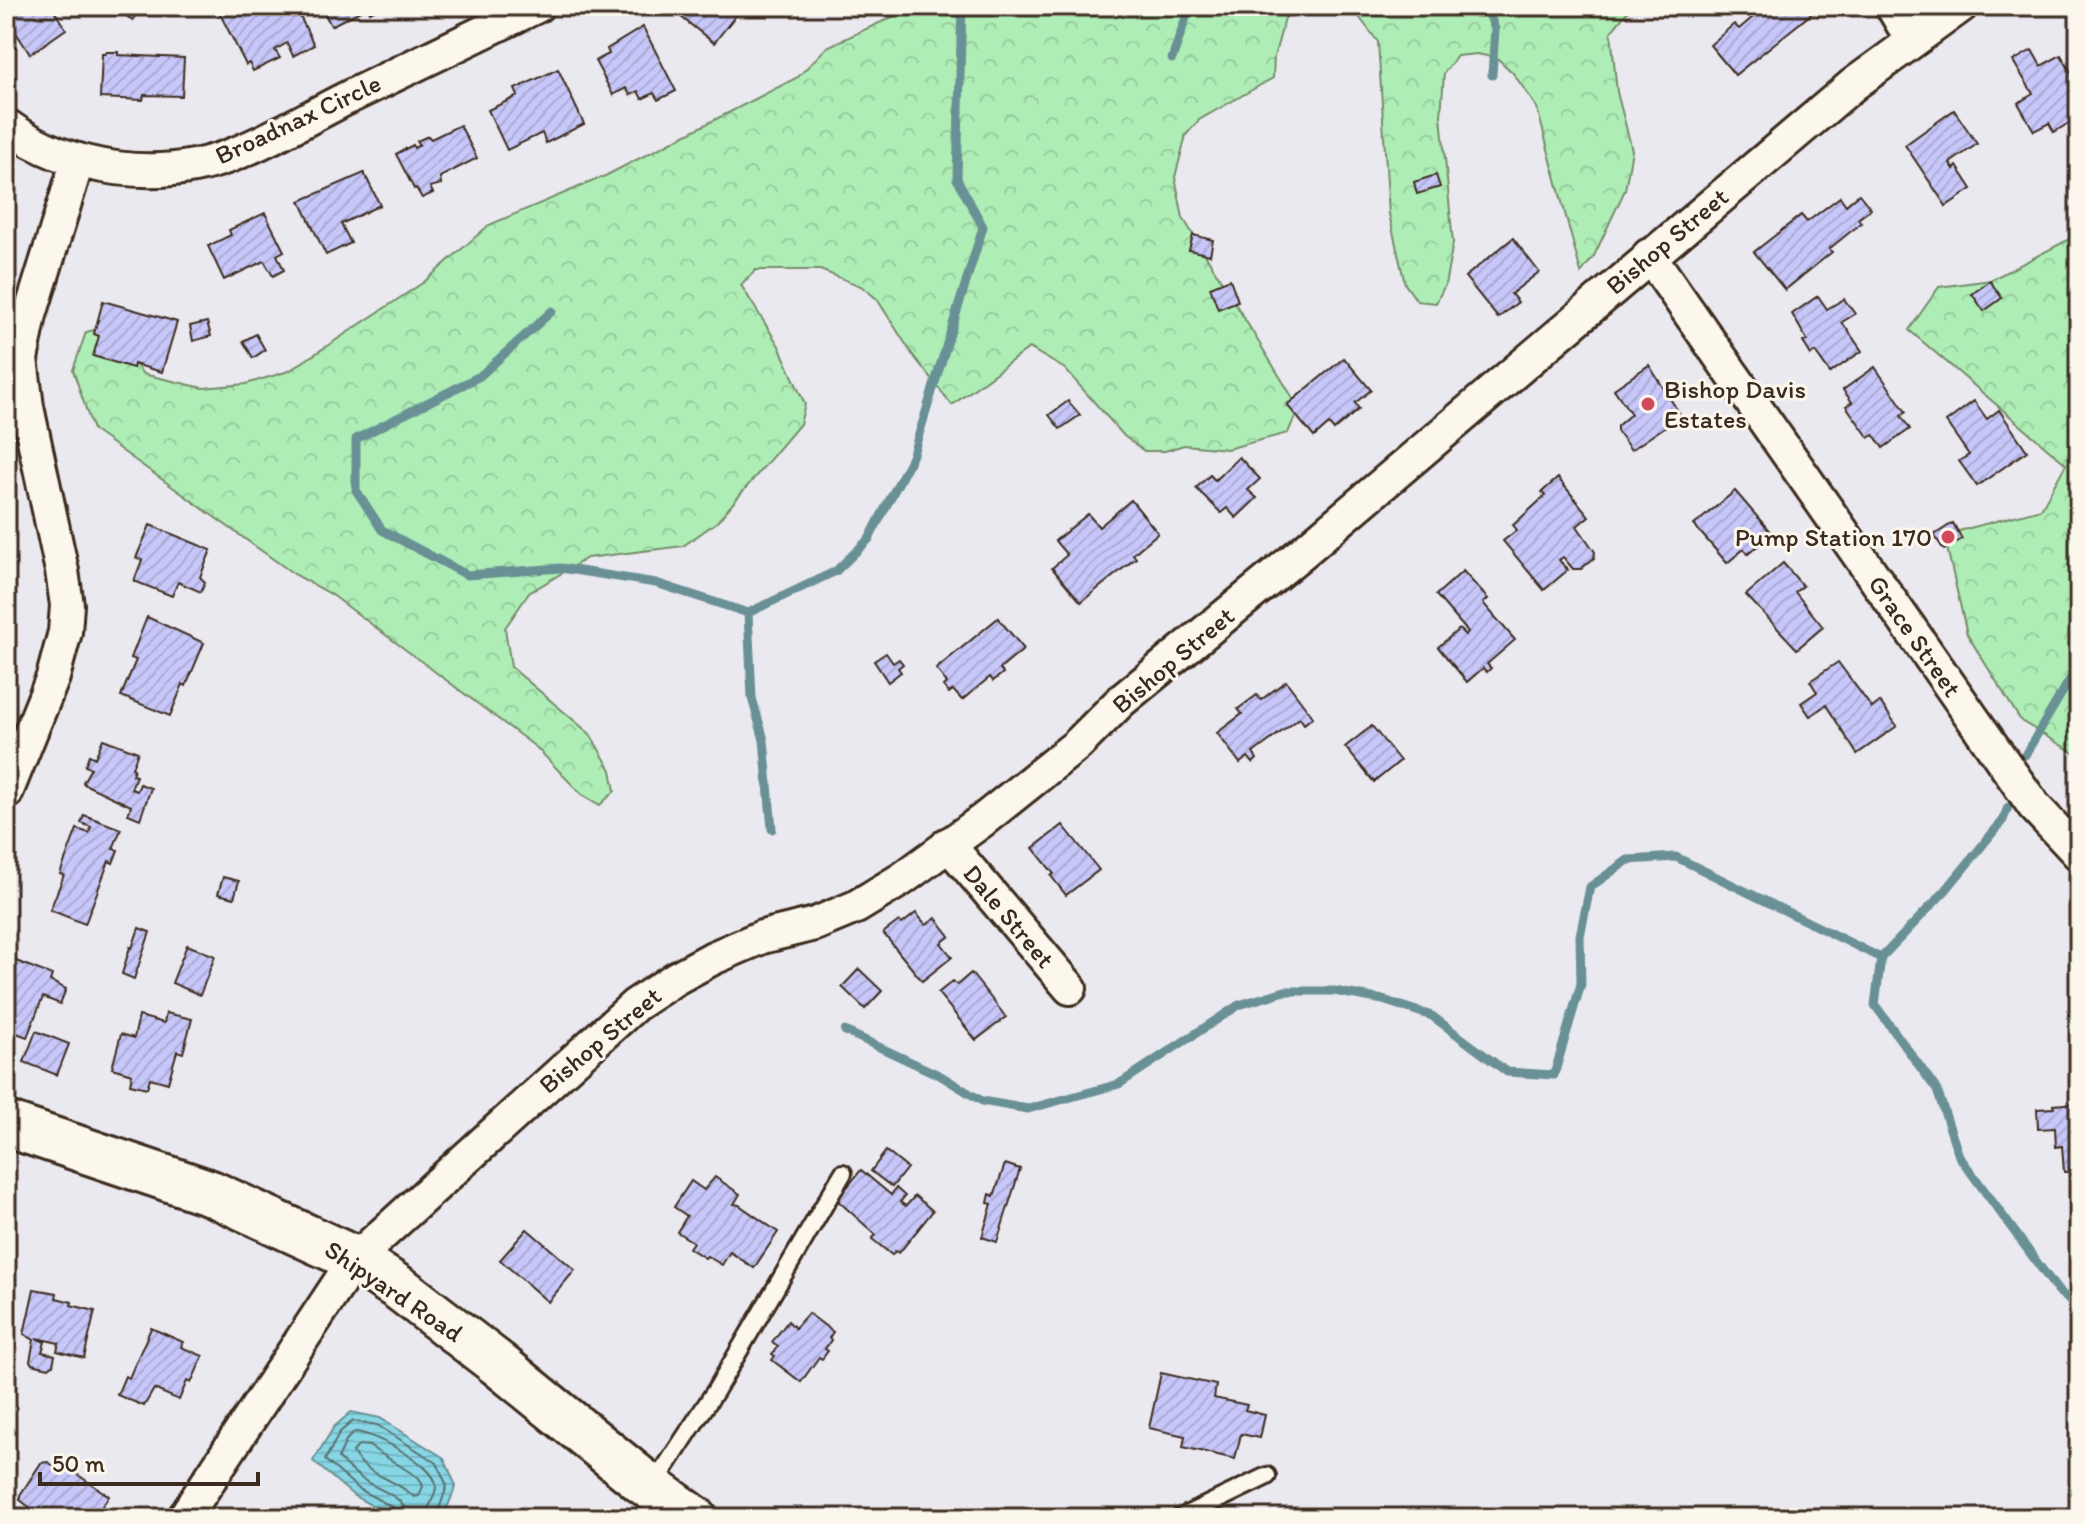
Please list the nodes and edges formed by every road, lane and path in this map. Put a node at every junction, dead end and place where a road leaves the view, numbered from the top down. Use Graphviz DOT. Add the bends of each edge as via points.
graph roads {
  1 [pos="537,6"];
  2 [pos="1892,6"];
  3 [pos="1961,6"];
  4 [pos="1912,40"];
  5 [pos="6,125"];
  6 [pos="78,160"];
  7 [pos="1649,255"];
  8 [pos="6,793"];
  9 [pos="948,844"];
  10 [pos="2079,854"];
  11 [pos="1070,988"];
  12 [pos="6,1124"];
  13 [pos="843,1173"];
  14 [pos="355,1259"];
  15 [pos="1267,1476"];
  16 [pos="652,1488"];
  17 [pos="184,1518"];
  18 [pos="694,1518"];
  19 [pos="1180,1518"];
  1 -- 6 [label="street, Broadnax Circle" via="235,154 179,169 127,170"];
  2 -- 4 [label="street"];
  3 -- 4 [label="street, Bishop Street"];
  4 -- 7 [label="street, Bishop Street"];
  5 -- 6 [label="street, Broadnax Circle"];
  6 -- 8 [label="street" via="21,359 62,571 65,632 53,677"];
  7 -- 9 [label="street, Bishop Street" via="1507,381 1121,701 1077,745"];
  7 -- 10 [label="street, Grace Street" via="2034,806"];
  9 -- 11 [label="street, Dale Street"];
  9 -- 14 [label="street, Bishop Street" via="856,907 713,958 635,1005"];
  12 -- 14 [label="street, Shipyard Road" via="211,1193"];
  13 -- 16 [label="lane"];
  14 -- 16 [label="street, Shipyard Road" via="497,1363"];
  14 -- 17 [label="street, Bishop Street"];
  15 -- 19 [label="lane"];
  16 -- 18 [label="street, Shipyard Road"];
}
